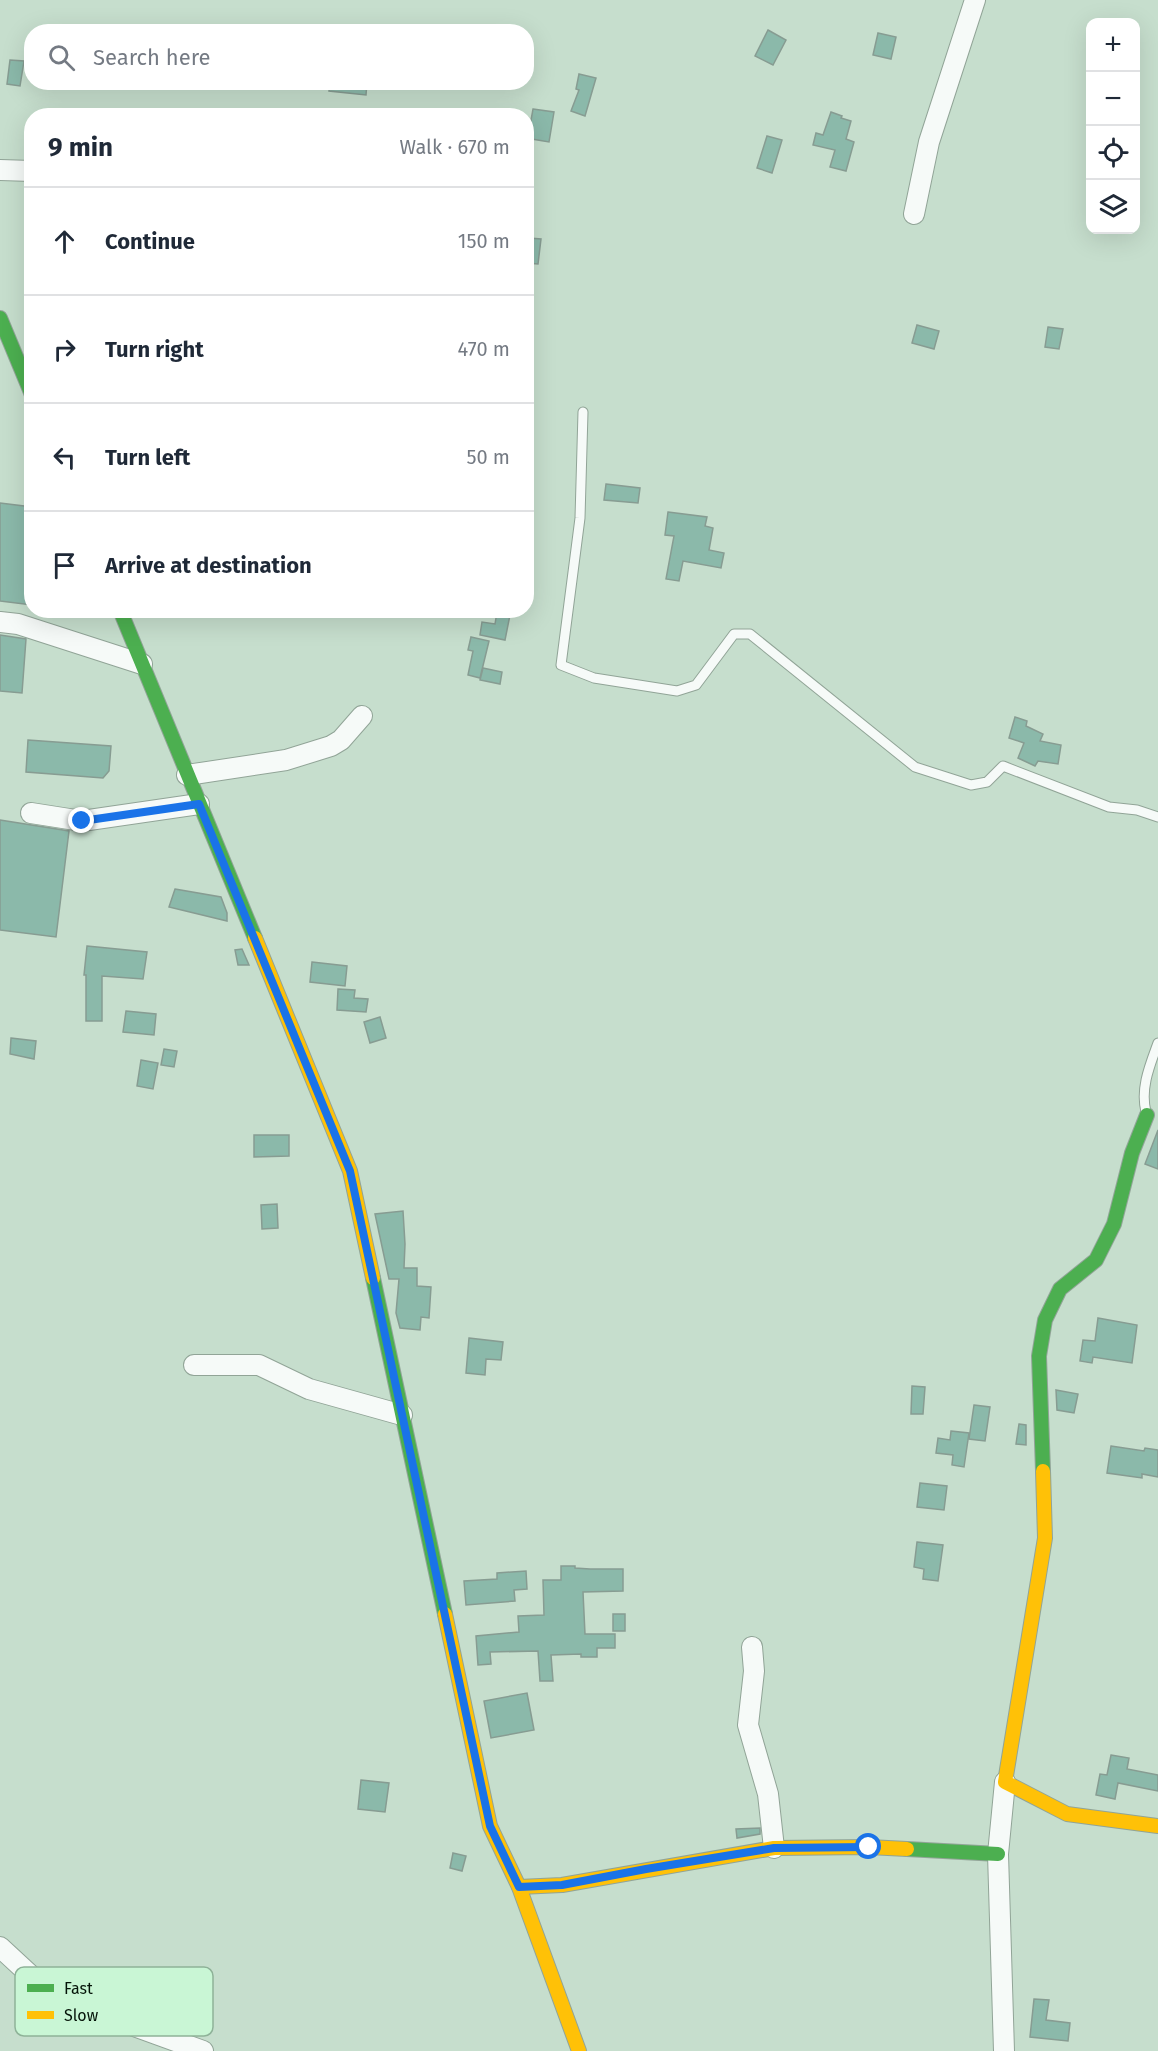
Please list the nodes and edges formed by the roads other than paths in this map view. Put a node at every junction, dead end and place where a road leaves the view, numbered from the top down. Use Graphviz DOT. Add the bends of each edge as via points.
graph roads {
  1 [pos="975,0"];
  2 [pos="0,170"];
  3 [pos="24,171"];
  4 [pos="914,214"];
  5 [pos="0,318"];
  6 [pos="24,376"];
  7 [pos="583,412"];
  8 [pos="123,618"];
  9 [pos="0,622"];
  10 [pos="142,664"];
  11 [pos="362,716"];
  12 [pos="187,775"];
  13 [pos="199,804"];
  14 [pos="31,813"];
  15 [pos="1158,817"];
  16 [pos="1158,1043"];
  17 [pos="1152,1116"];
  18 [pos="194,1365"];
  19 [pos="402,1415"];
  20 [pos="752,1647"];
  21 [pos="1005,1782"];
  22 [pos="1158,1826"];
  23 [pos="774,1848"];
  24 [pos="998,1854"];
  25 [pos="519,1887"];
  26 [pos="0,1947"];
  27 [pos="22,1967"];
  28 [pos="162,2036"];
  29 [pos="203,2051"];
  30 [pos="579,2051"];
  31 [pos="1004,2051"];
  1 -- 4 [label="street" via="929,142"];
  2 -- 3 [label="street"];
  5 -- 6 [label="main road"];
  7 -- 15 [label="lane" via="580,518 561,665 594,678 677,691 696,685 734,634 750,634 915,767 971,785 987,782 1003,766 1109,807"];
  8 -- 10 [label="main road"];
  9 -- 10 [label="street" via="18,624"];
  10 -- 12 [label="main road"];
  11 -- 12 [label="street" via="331,747 286,760"];
  12 -- 13 [label="main road"];
  13 -- 14 [label="street" via="82,821"];
  13 -- 19 [label="main road" via="350,1171"];
  16 -- 17 [label="lane" via="1148,1068 1143,1100"];
  17 -- 21 [label="main road" via="1132,1153 1114,1224 1096,1260 1059,1289 1045,1320 1039,1356 1045,1538"];
  18 -- 19 [label="street" via="259,1365 309,1389"];
  19 -- 25 [label="main road" via="490,1826"];
  20 -- 23 [label="street" via="754,1671 748,1725 768,1794"];
  21 -- 22 [label="main road" via="1067,1814"];
  21 -- 24 [label="street"];
  23 -- 24 [label="main road" via="869,1847"];
  23 -- 25 [label="main road" via="562,1885"];
  24 -- 31 [label="street"];
  25 -- 30 [label="main road"];
  26 -- 27 [label="street"];
  28 -- 29 [label="street"];
}
